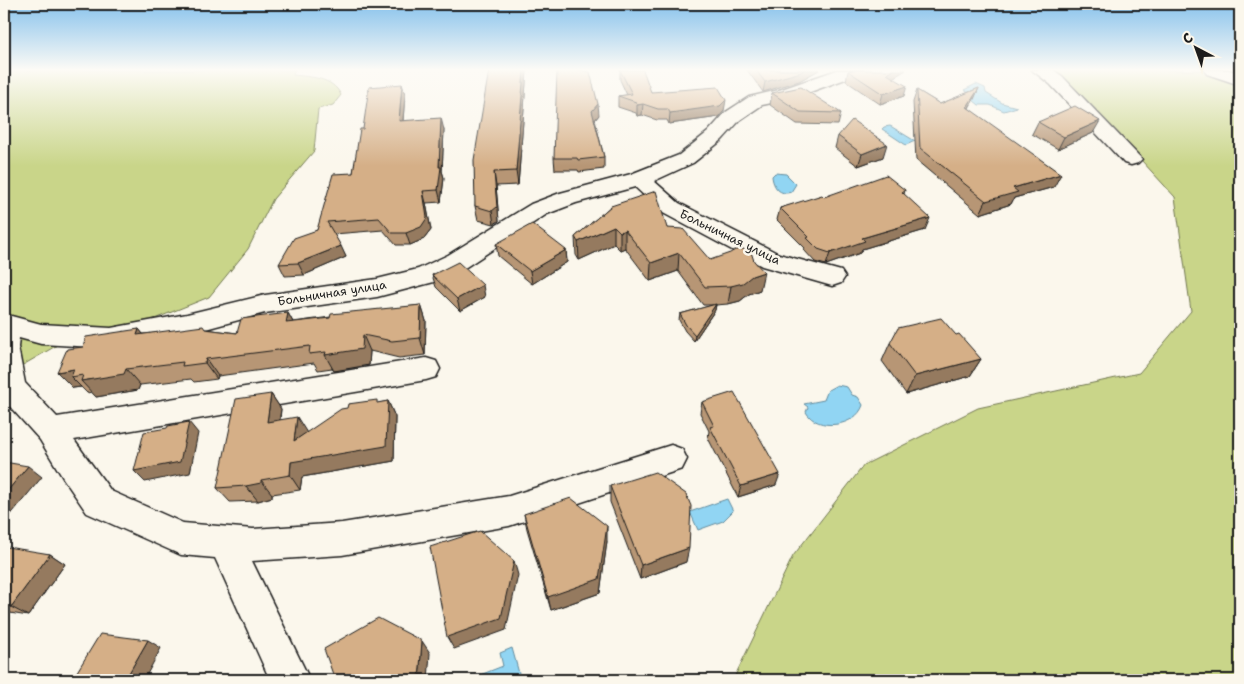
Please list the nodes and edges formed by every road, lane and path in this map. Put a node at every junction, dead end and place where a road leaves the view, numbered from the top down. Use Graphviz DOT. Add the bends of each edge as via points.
graph roads {
  1 [pos="756,102"];
  2 [pos="1077,102"];
  3 [pos="1131,159"];
  4 [pos="639,179"];
  5 [pos="832,277"];
  6 [pos="6,324"];
  7 [pos="426,369"];
  8 [pos="51,431"];
  9 [pos="671,459"];
  10 [pos="225,542"];
  11 [pos="290,680"];
  1 -- 4 [label="street, Больничная улица" via="733,116 715,136 686,159"];
  2 -- 3 [label="street"];
  4 -- 5 [label="street, Больничная улица" via="671,208 763,256"];
  4 -- 6 [label="street, Больничная улица" via="568,198 540,210 457,261 425,276 378,288 264,304 187,324 110,338 41,334"];
  6 -- 8 [label="street, Больничная улица" via="4,347 12,388"];
  7 -- 8 [label="street"];
  8 -- 10 [label="street, Больничная улица" via="99,502 181,539"];
  9 -- 10 [label="street, Больничная улица" via="509,510 342,539 253,544"];
  10 -- 11 [label="street"];
}
